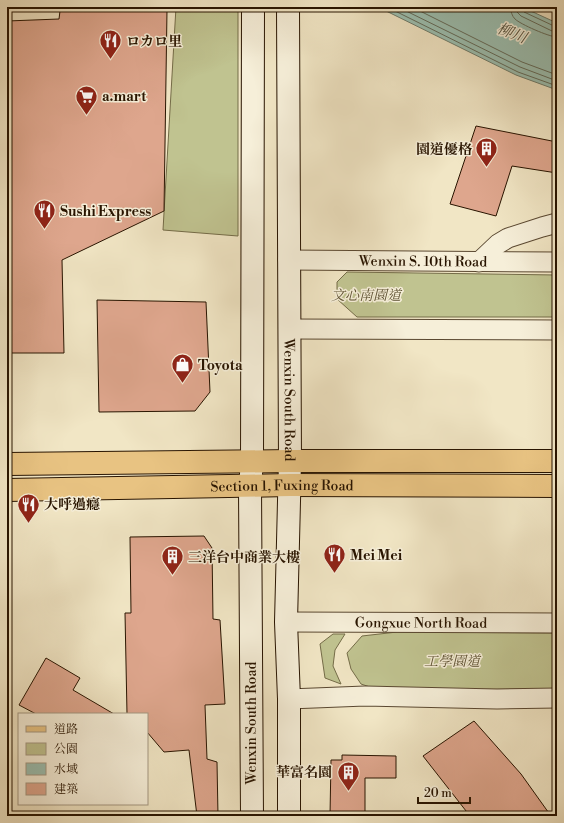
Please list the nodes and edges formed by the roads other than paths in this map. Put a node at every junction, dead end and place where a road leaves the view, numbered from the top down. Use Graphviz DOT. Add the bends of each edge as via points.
graph roads {
  1 [pos="253,7"];
  2 [pos="288,7"];
  3 [pos="557,223"];
  4 [pos="288,260"];
  5 [pos="479,262"];
  6 [pos="557,262"];
  7 [pos="289,329"];
  8 [pos="557,330"];
  9 [pos="252,461"];
  10 [pos="290,461"];
  11 [pos="557,462"];
  12 [pos="7,464"];
  13 [pos="290,485"];
  14 [pos="557,486"];
  15 [pos="250,487"];
  16 [pos="7,490"];
  17 [pos="286,622"];
  18 [pos="557,623"];
  19 [pos="557,698"];
  20 [pos="290,699"];
  21 [pos="252,816"];
  22 [pos="289,816"];
  1 -- 9 [label="main road, Wenxin South Road"];
  2 -- 4 [label="main road, Wenxin South Road"];
  3 -- 5 [label="street" via="508,238"];
  4 -- 5 [label="street, Wenxin S. 10th Road"];
  4 -- 7 [label="main road, Wenxin South Road"];
  5 -- 6 [label="street, Wenxin S. 10th Road"];
  7 -- 8 [label="street"];
  7 -- 10 [label="main road, Wenxin South Road"];
  9 -- 10 [label="main road, Section 1, Fuxing Road"];
  9 -- 12 [label="main road, Section 1, Fuxing Road"];
  9 -- 15 [label="main road, Wenxin South Road"];
  10 -- 11 [label="main road, Section 1, Fuxing Road"];
  10 -- 13 [label="main road, Wenxin South Road"];
  13 -- 14 [label="main road, Section 1, Fuxing Road"];
  13 -- 15 [label="main road, Section 1, Fuxing Road"];
  13 -- 17 [label="main road, Wenxin South Road"];
  15 -- 16 [label="main road, Section 1, Fuxing Road"];
  15 -- 21 [label="main road, Wenxin South Road"];
  17 -- 18 [label="street, Gongxue North Road"];
  17 -- 20 [label="main road, Wenxin South Road"];
  19 -- 20 [label="street" via="365,696"];
  20 -- 22 [label="main road, Wenxin South Road"];
}
